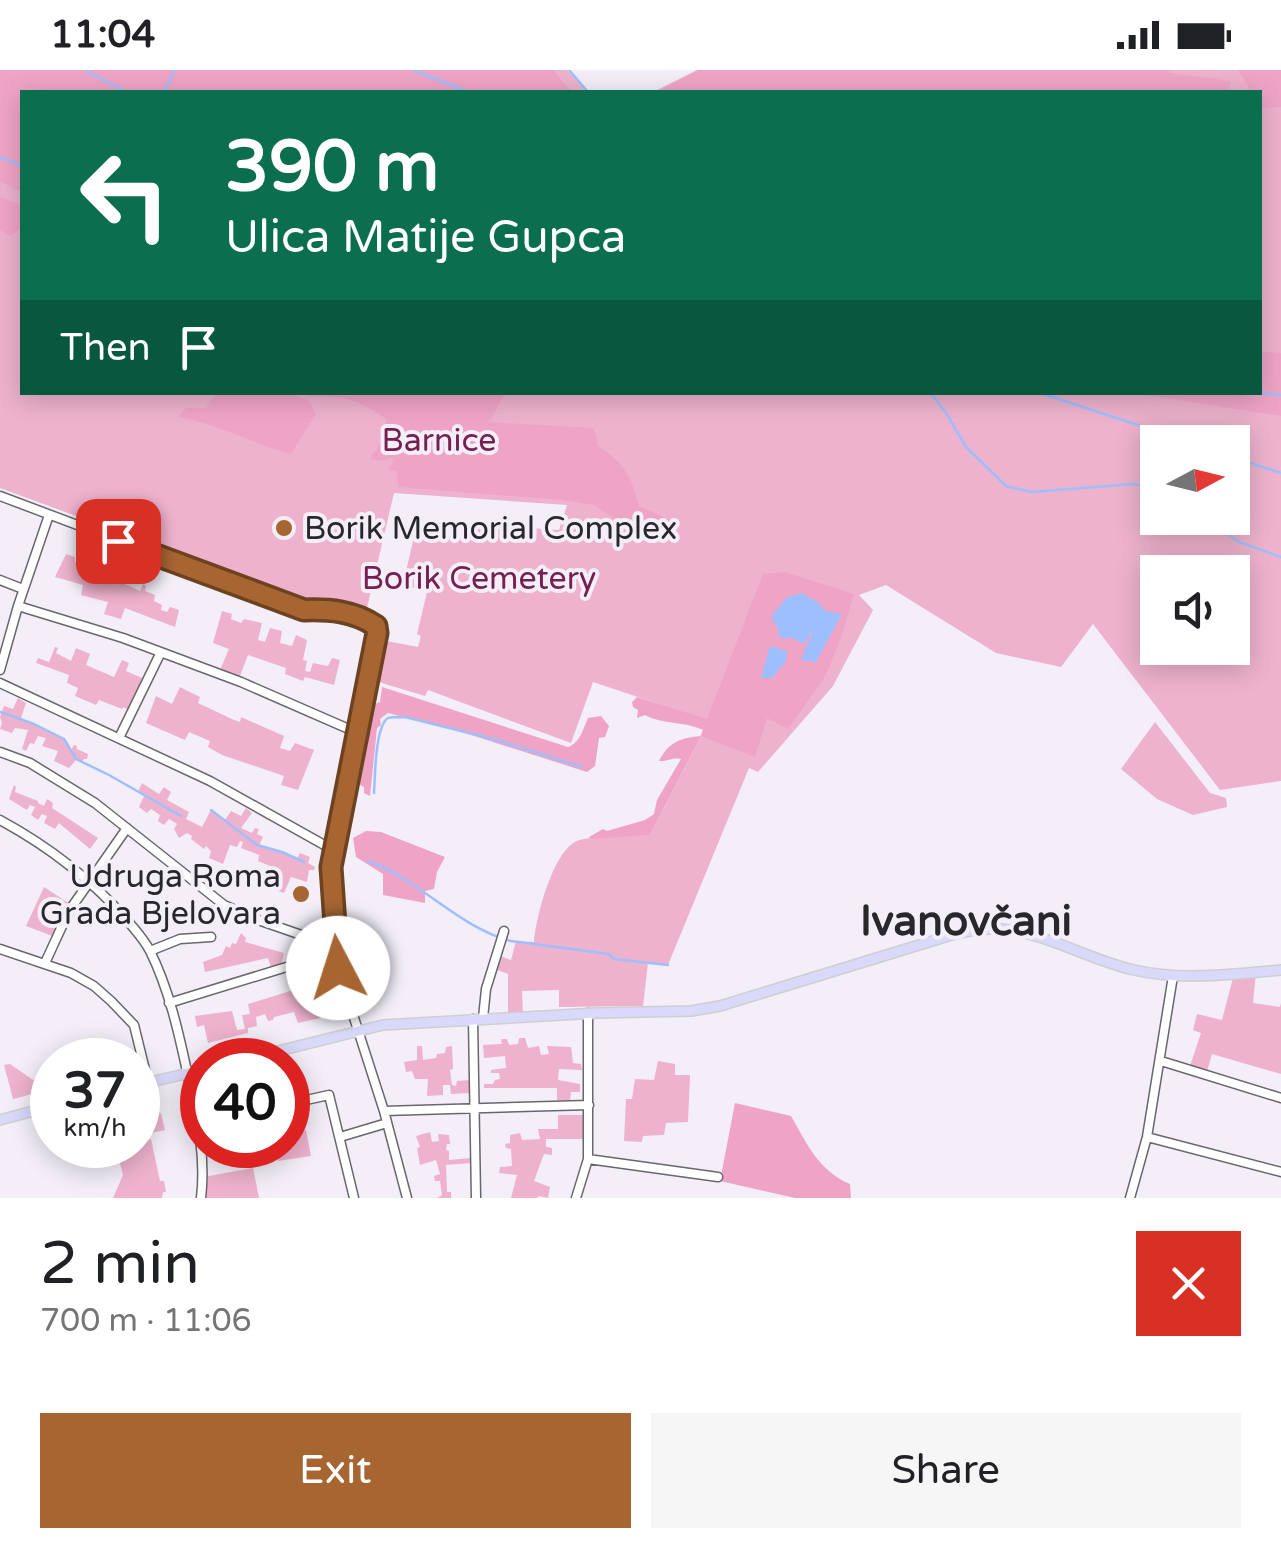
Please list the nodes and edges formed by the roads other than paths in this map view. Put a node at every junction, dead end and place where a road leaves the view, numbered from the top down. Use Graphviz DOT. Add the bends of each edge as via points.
graph roads {
  1 [pos="0,496"];
  2 [pos="49,515"];
  3 [pos="0,580"];
  4 [pos="24,589"];
  5 [pos="18,606"];
  6 [pos="161,652"];
  7 [pos="0,670"];
  8 [pos="0,683"];
  9 [pos="358,733"];
  10 [pos="118,738"];
  11 [pos="0,752"];
  12 [pos="0,820"];
  13 [pos="127,828"];
  14 [pos="334,850"];
  15 [pos="89,881"];
  16 [pos="504,931"];
  17 [pos="211,937"];
  18 [pos="336,947"];
  19 [pos="0,949"];
  20 [pos="150,950"];
  21 [pos="45,964"];
  22 [pos="292,964"];
  23 [pos="1281,970"];
  24 [pos="1172,976"];
  25 [pos="169,1003"];
  26 [pos="588,1013"];
  27 [pos="478,1018"];
  28 [pos="359,1030"];
  29 [pos="136,1038"];
  30 [pos="310,1043"];
  31 [pos="180,1046"];
  32 [pos="1160,1060"];
  33 [pos="1281,1098"];
  34 [pos="310,1099"];
  35 [pos="589,1105"];
  36 [pos="474,1109"];
  37 [pos="384,1111"];
  38 [pos="30,1112"];
  39 [pos="0,1120"];
  40 [pos="387,1123"];
  41 [pos="340,1137"];
  42 [pos="1147,1137"];
  43 [pos="588,1158"];
  44 [pos="203,1168"];
  45 [pos="1281,1172"];
  46 [pos="718,1177"];
  47 [pos="201,1198"];
  48 [pos="354,1198"];
  49 [pos="407,1198"];
  50 [pos="476,1198"];
  51 [pos="576,1198"];
  52 [pos="1130,1198"];
  1 -- 2 [label="street"];
  2 -- 4 [label="street"];
  2 -- 9 [label="street" via="304,610 326,608 376,626"];
  3 -- 4 [label="street"];
  4 -- 5 [label="street"];
  5 -- 6 [label="street"];
  5 -- 7 [label="street"];
  6 -- 9 [label="street"];
  6 -- 10 [label="street"];
  8 -- 10 [label="street"];
  9 -- 14 [label="street"];
  10 -- 14 [label="street"];
  11 -- 13 [label="street" via="30,763"];
  12 -- 15 [label="street"];
  13 -- 15 [label="street"];
  13 -- 18 [label="street" via="224,905"];
  14 -- 18 [label="street"];
  15 -- 20 [label="street"];
  15 -- 21 [label="street"];
  16 -- 27 [label="street"];
  17 -- 20 [label="street"];
  18 -- 28 [label="street"];
  19 -- 21 [label="street"];
  20 -- 25 [label="street"];
  21 -- 29 [label="street" via="94,986 134,1024"];
  22 -- 25 [label="street"];
  23 -- 24 [label="main road"];
  24 -- 26 [label="main road" via="990,929 720,1006"];
  24 -- 32 [label="street"];
  25 -- 31 [label="street"];
  26 -- 27 [label="main road"];
  26 -- 35 [label="street"];
  27 -- 28 [label="main road"];
  27 -- 36 [label="street"];
  28 -- 30 [label="main road"];
  28 -- 37 [label="street"];
  32 -- 33 [label="street"];
  32 -- 42 [label="street"];
  34 -- 41 [label="street" via="330,1095"];
  35 -- 36 [label="street"];
  35 -- 43 [label="street"];
  36 -- 37 [label="street"];
  36 -- 50 [label="street"];
  37 -- 40 [label="street"];
  38 -- 39 [label="main road"];
  40 -- 41 [label="street"];
  40 -- 49 [label="street"];
  41 -- 48 [label="street"];
  42 -- 45 [label="street"];
  42 -- 52 [label="street"];
  43 -- 46 [label="street"];
  43 -- 51 [label="street"];
  44 -- 47 [label="street"];
}
